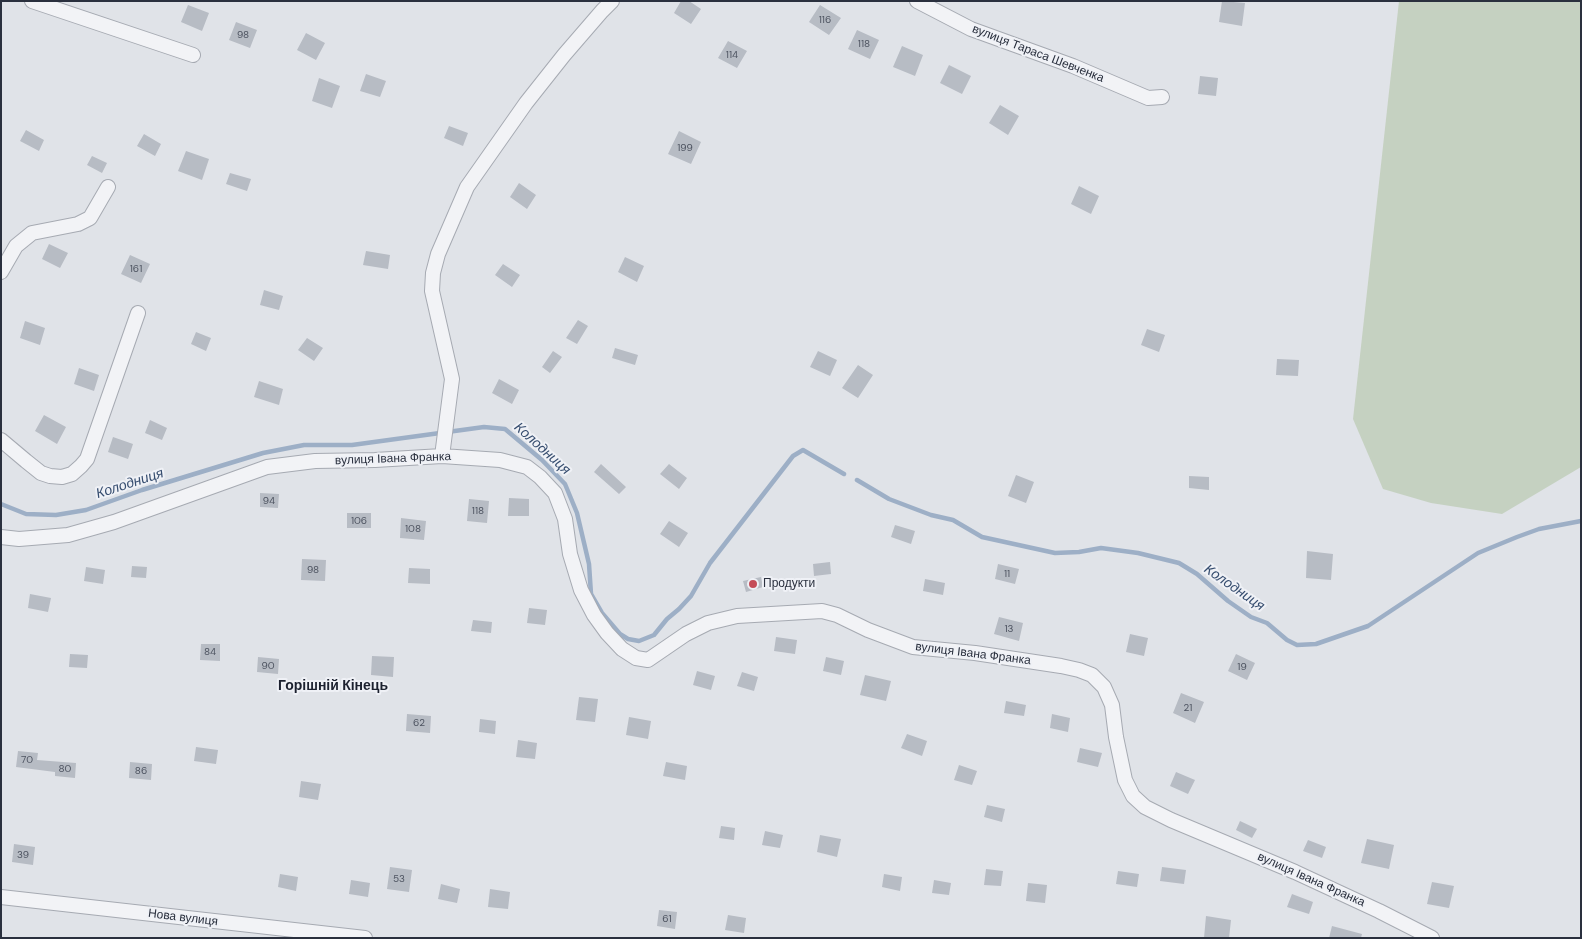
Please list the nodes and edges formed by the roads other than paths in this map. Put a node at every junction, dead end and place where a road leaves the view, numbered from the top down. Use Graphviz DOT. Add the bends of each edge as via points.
graph roads {
  1 [pos="32,1"];
  2 [pos="612,1"];
  3 [pos="917,1"];
  4 [pos="193,55"];
  5 [pos="1162,97"];
  6 [pos="108,187"];
  7 [pos="1,272"];
  8 [pos="138,313"];
  9 [pos="1,440"];
  10 [pos="442,451"];
  11 [pos="1,537"];
  12 [pos="1,897"];
  13 [pos="366,938"];
  14 [pos="1432,938"];
  1 -- 4 [label="street"];
  2 -- 10 [label="street" via="526,103 467,187 438,254 432,291 452,379"];
  3 -- 5 [label="street, вулиця Тараса Шевченка" via="971,29 1148,98"];
  6 -- 7 [label="street" via="90,218 78,224 32,232 16,246"];
  8 -- 9 [label="street" via="82,466 72,474 50,476 41,473"];
  10 -- 11 [label="street, вулиця Івана Франка" via="375,460 315,461 267,467 114,522 68,535 19,539"];
  10 -- 14 [label="street, вулиця Івана Франка" via="527,466 555,493 565,519 570,554 581,590 607,634 636,658 648,660 708,623 737,616 822,611 913,647 1078,670 1092,675 1104,687 1112,705 1125,780 1133,796 1145,807 1380,911"];
  12 -- 13 [label="street, Нова вулиця"];
}
